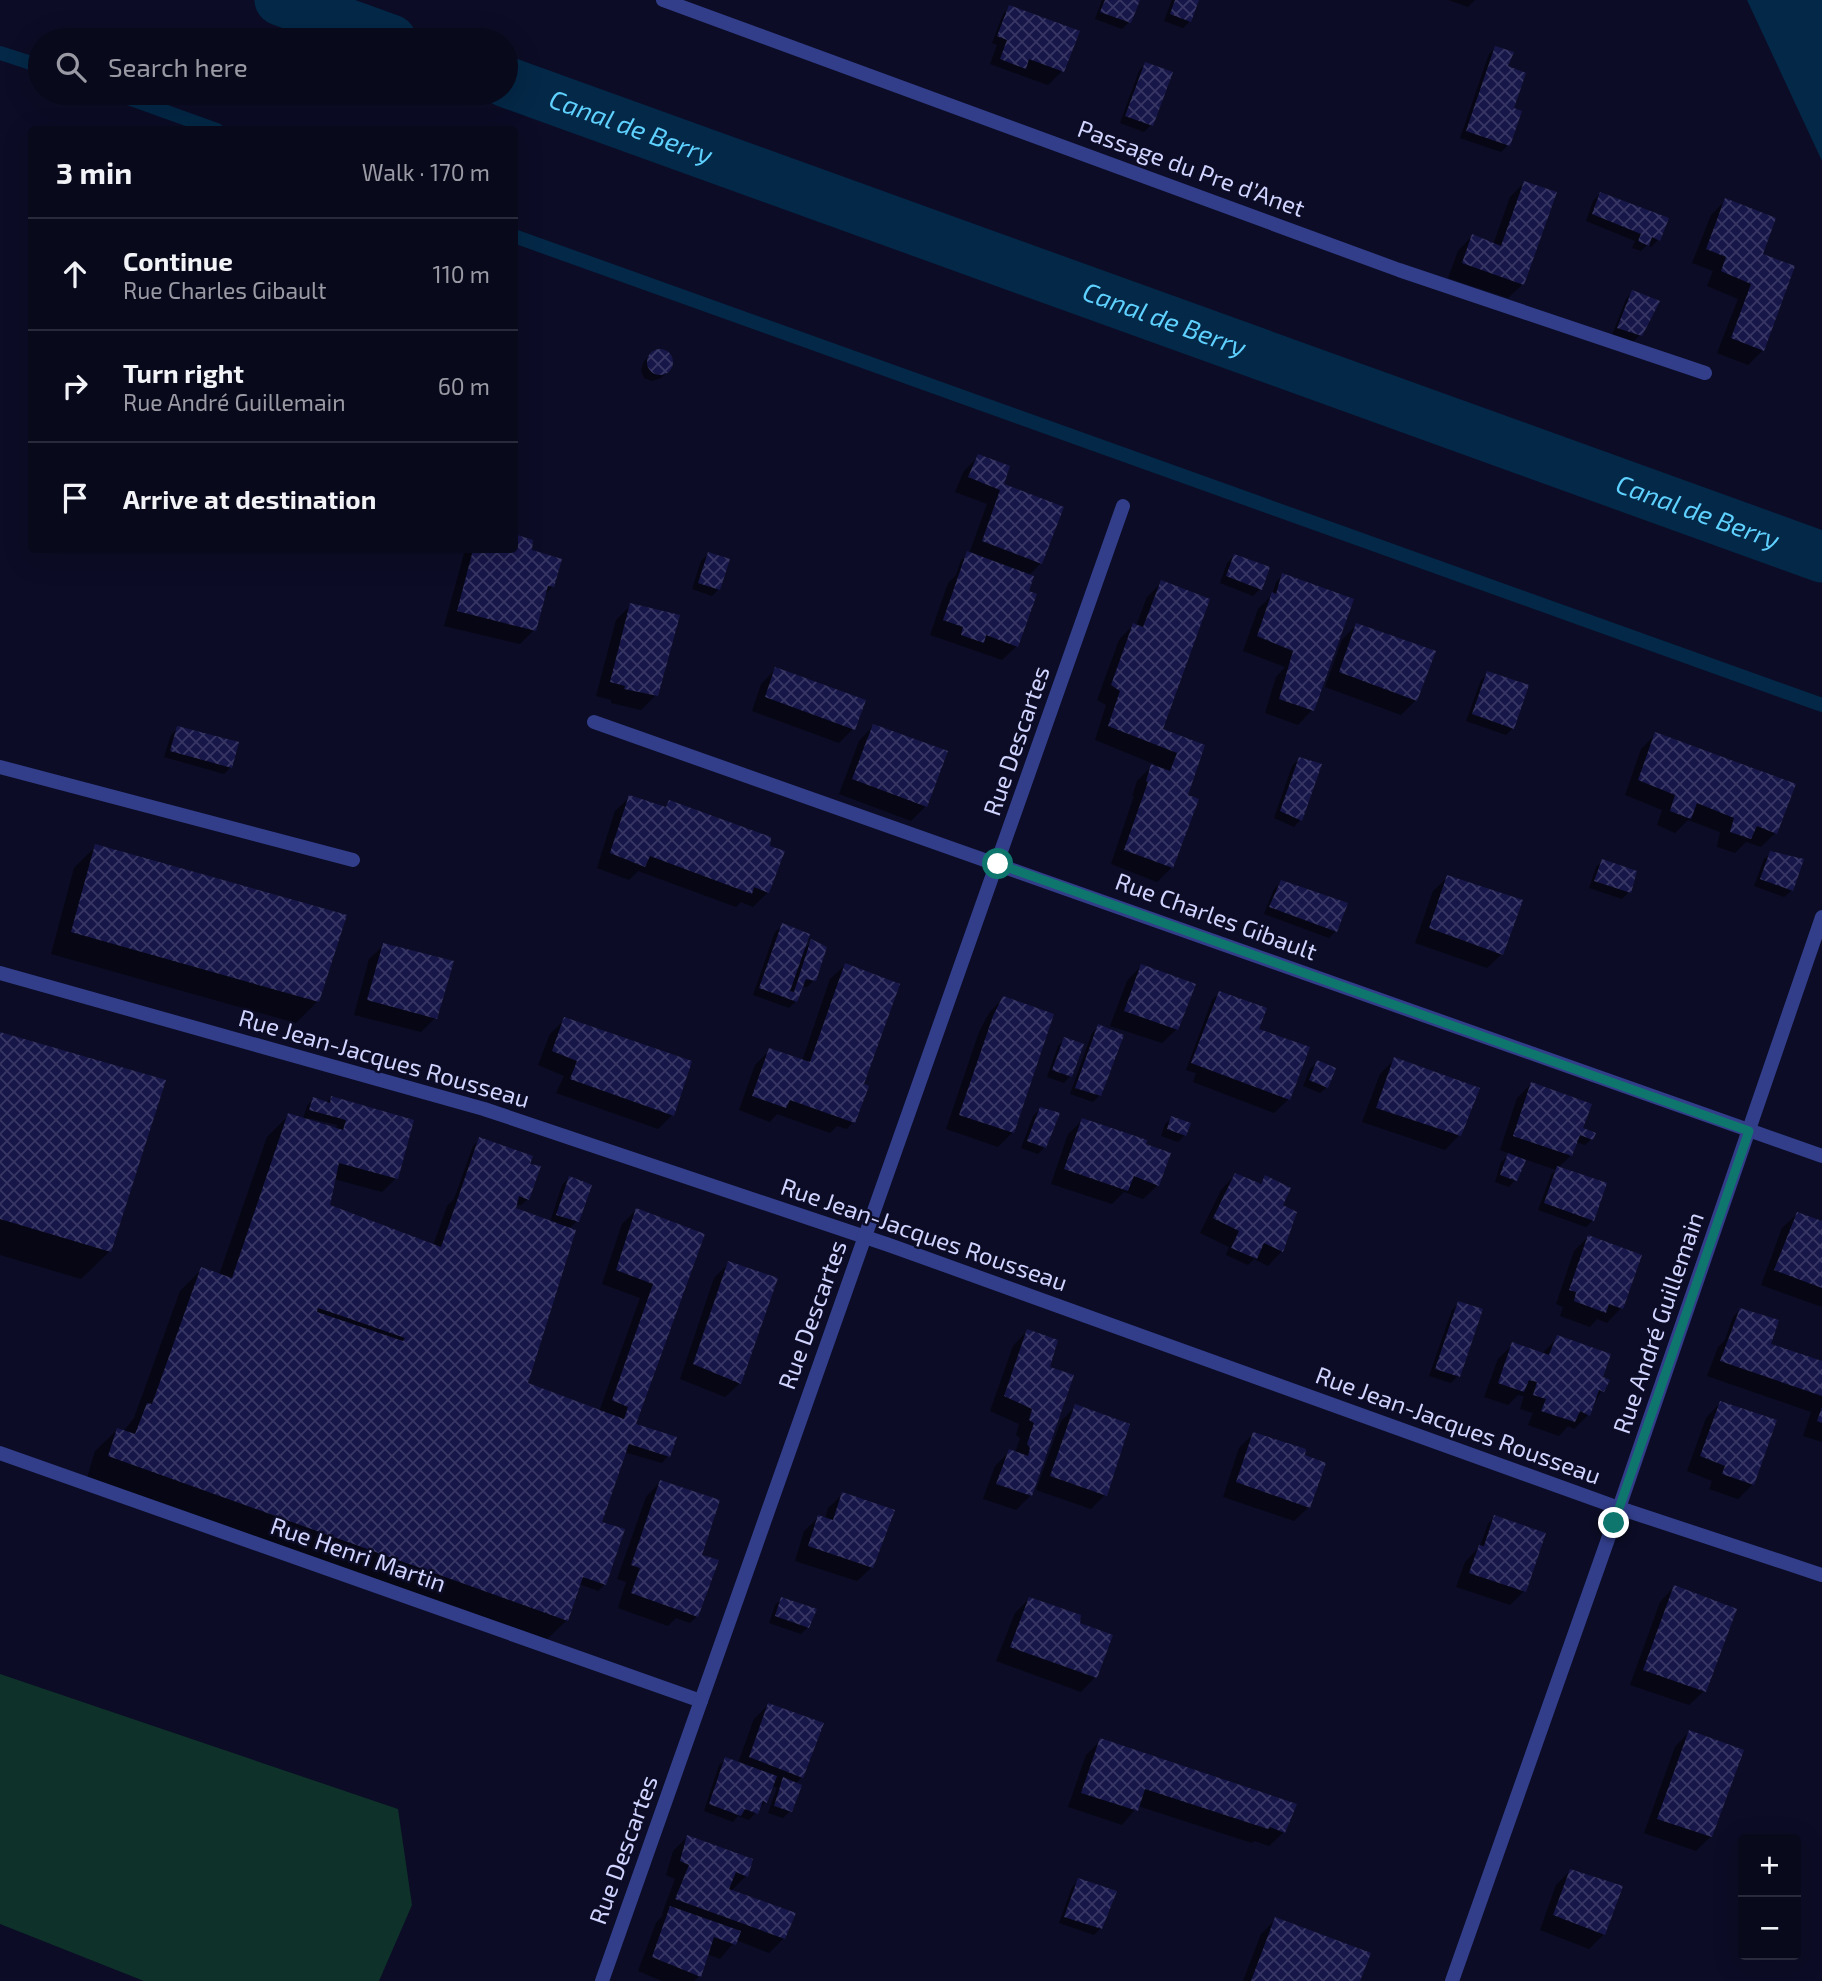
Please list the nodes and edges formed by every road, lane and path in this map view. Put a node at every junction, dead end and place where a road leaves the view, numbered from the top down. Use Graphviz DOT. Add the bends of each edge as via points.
graph roads {
  1 [pos="663,0"];
  2 [pos="1705,373"];
  3 [pos="1123,506"];
  4 [pos="594,722"];
  5 [pos="0,767"];
  6 [pos="353,860"];
  7 [pos="998,864"];
  8 [pos="1822,917"];
  9 [pos="0,973"];
  10 [pos="1749,1131"];
  11 [pos="1822,1156"];
  12 [pos="865,1237"];
  13 [pos="0,1453"];
  14 [pos="1619,1508"];
  15 [pos="1822,1575"];
  16 [pos="701,1700"];
  17 [pos="602,1981"];
  18 [pos="1452,1981"];
  1 -- 2 [label="street, Passage du Pre d’Anet" via="1399,270"];
  3 -- 7 [label="street, Rue Descartes"];
  4 -- 7 [label="street, Rue Charles Gibault"];
  5 -- 6 [label="street"];
  7 -- 10 [label="street, Rue Charles Gibault"];
  7 -- 12 [label="street, Rue Descartes"];
  8 -- 10 [label="street, Rue André Guillemain"];
  9 -- 12 [label="street, Rue Jean-Jacques Rousseau" via="484,1109"];
  10 -- 11 [label="street, Rue Charles Gibault"];
  10 -- 14 [label="street, Rue André Guillemain"];
  12 -- 14 [label="street, Rue Jean-Jacques Rousseau"];
  12 -- 16 [label="street, Rue Descartes"];
  13 -- 16 [label="street, Rue Henri Martin"];
  14 -- 15 [label="street, Rue Jean-Jacques Rousseau"];
  14 -- 18 [label="street, Rue André Guillemain"];
  16 -- 17 [label="street, Rue Descartes"];
}
